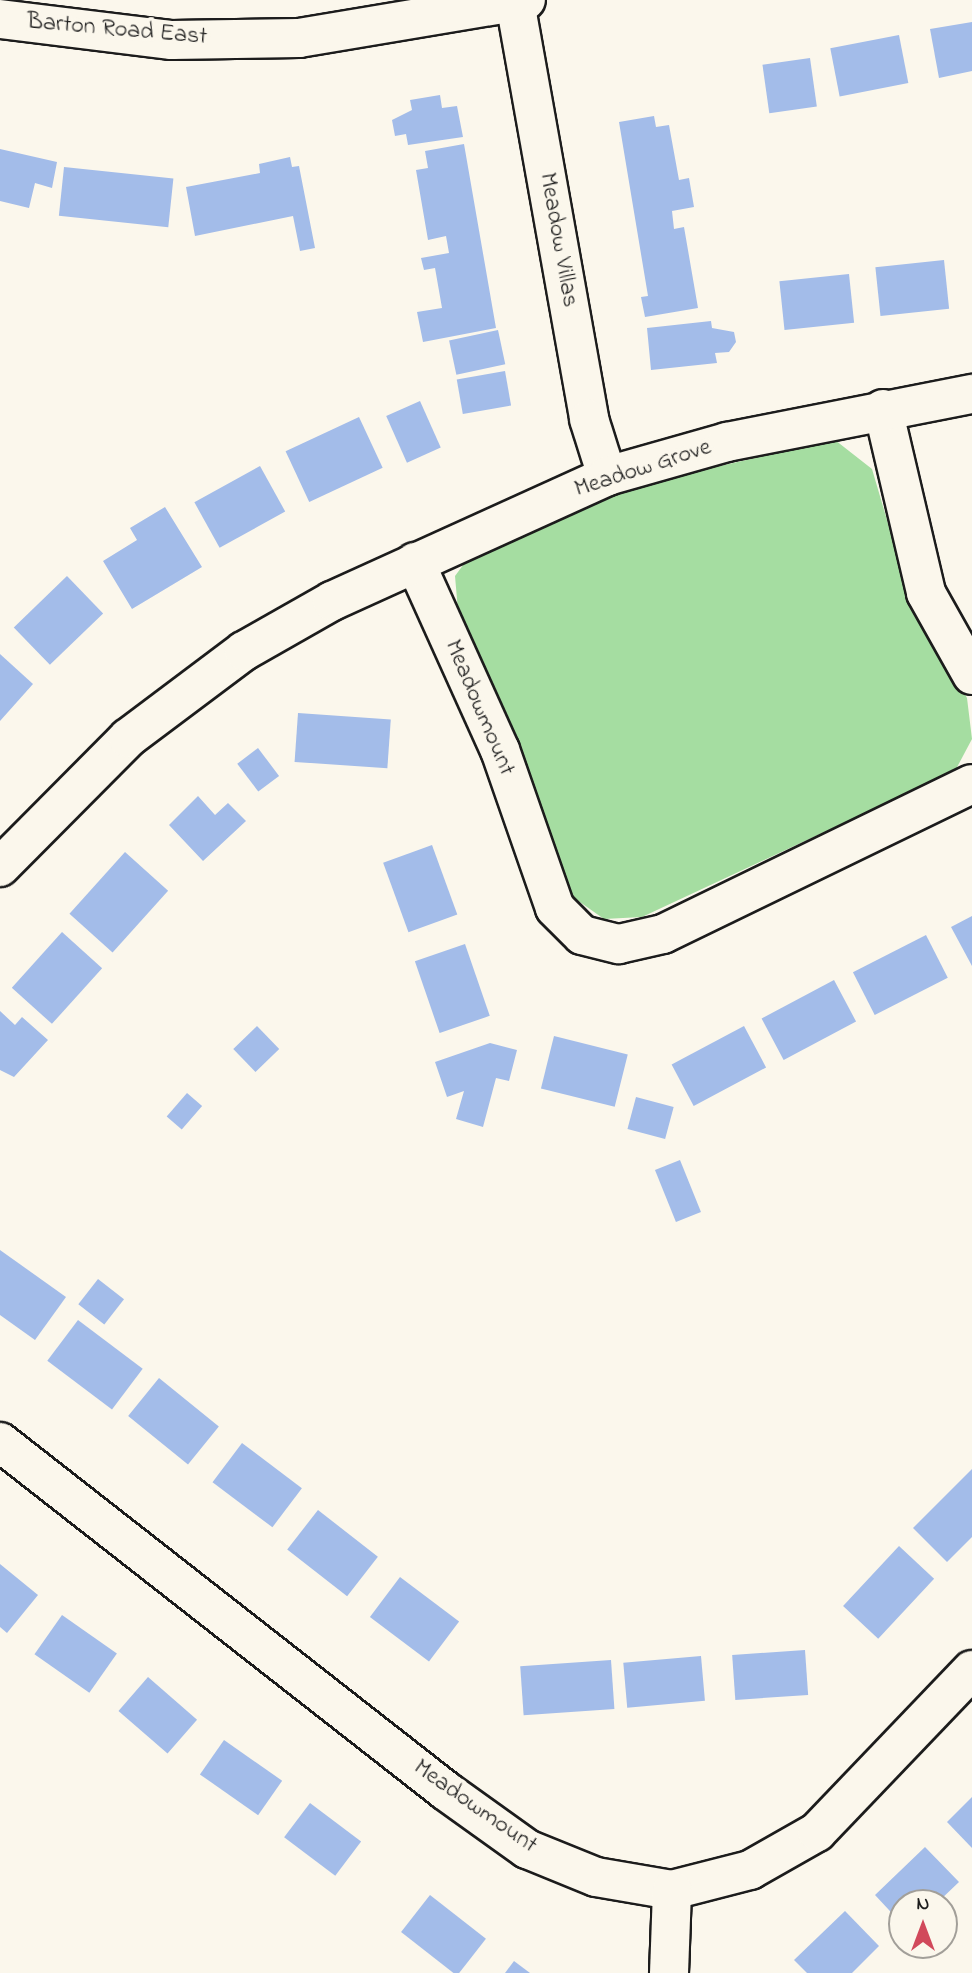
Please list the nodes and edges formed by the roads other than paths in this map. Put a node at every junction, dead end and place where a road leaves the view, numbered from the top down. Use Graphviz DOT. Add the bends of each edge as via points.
graph roads {
  1 [pos="521,1"];
  2 [pos="0,19"];
  3 [pos="972,394"];
  4 [pos="883,409"];
  5 [pos="607,476"];
  6 [pos="415,562"];
  7 [pos="972,675"];
  8 [pos="972,784"];
  9 [pos="0,867"];
  10 [pos="0,1441"];
  11 [pos="972,1670"];
  12 [pos="672,1890"];
  13 [pos="668,1973"];
  1 -- 2 [label="street, Barton Road East" via="299,38 172,40"];
  1 -- 5 [label="street, Meadow Villas" via="589,419"];
  3 -- 4 [label="street, Meadow Grove"];
  4 -- 5 [label="street, Meadow Grove"];
  4 -- 7 [label="street" via="926,593"];
  5 -- 6 [label="street, Meadow Grove"];
  6 -- 8 [label="street, Meadowmount" via="500,750 555,908 582,935 619,944 663,934"];
  6 -- 9 [label="street" via="244,651 128,738"];
  10 -- 12 [label="street, Meadowmount" via="527,1849 596,1877"];
  11 -- 12 [label="street, Meadowmount" via="817,1832 750,1870"];
  12 -- 13 [label="street"];
}
